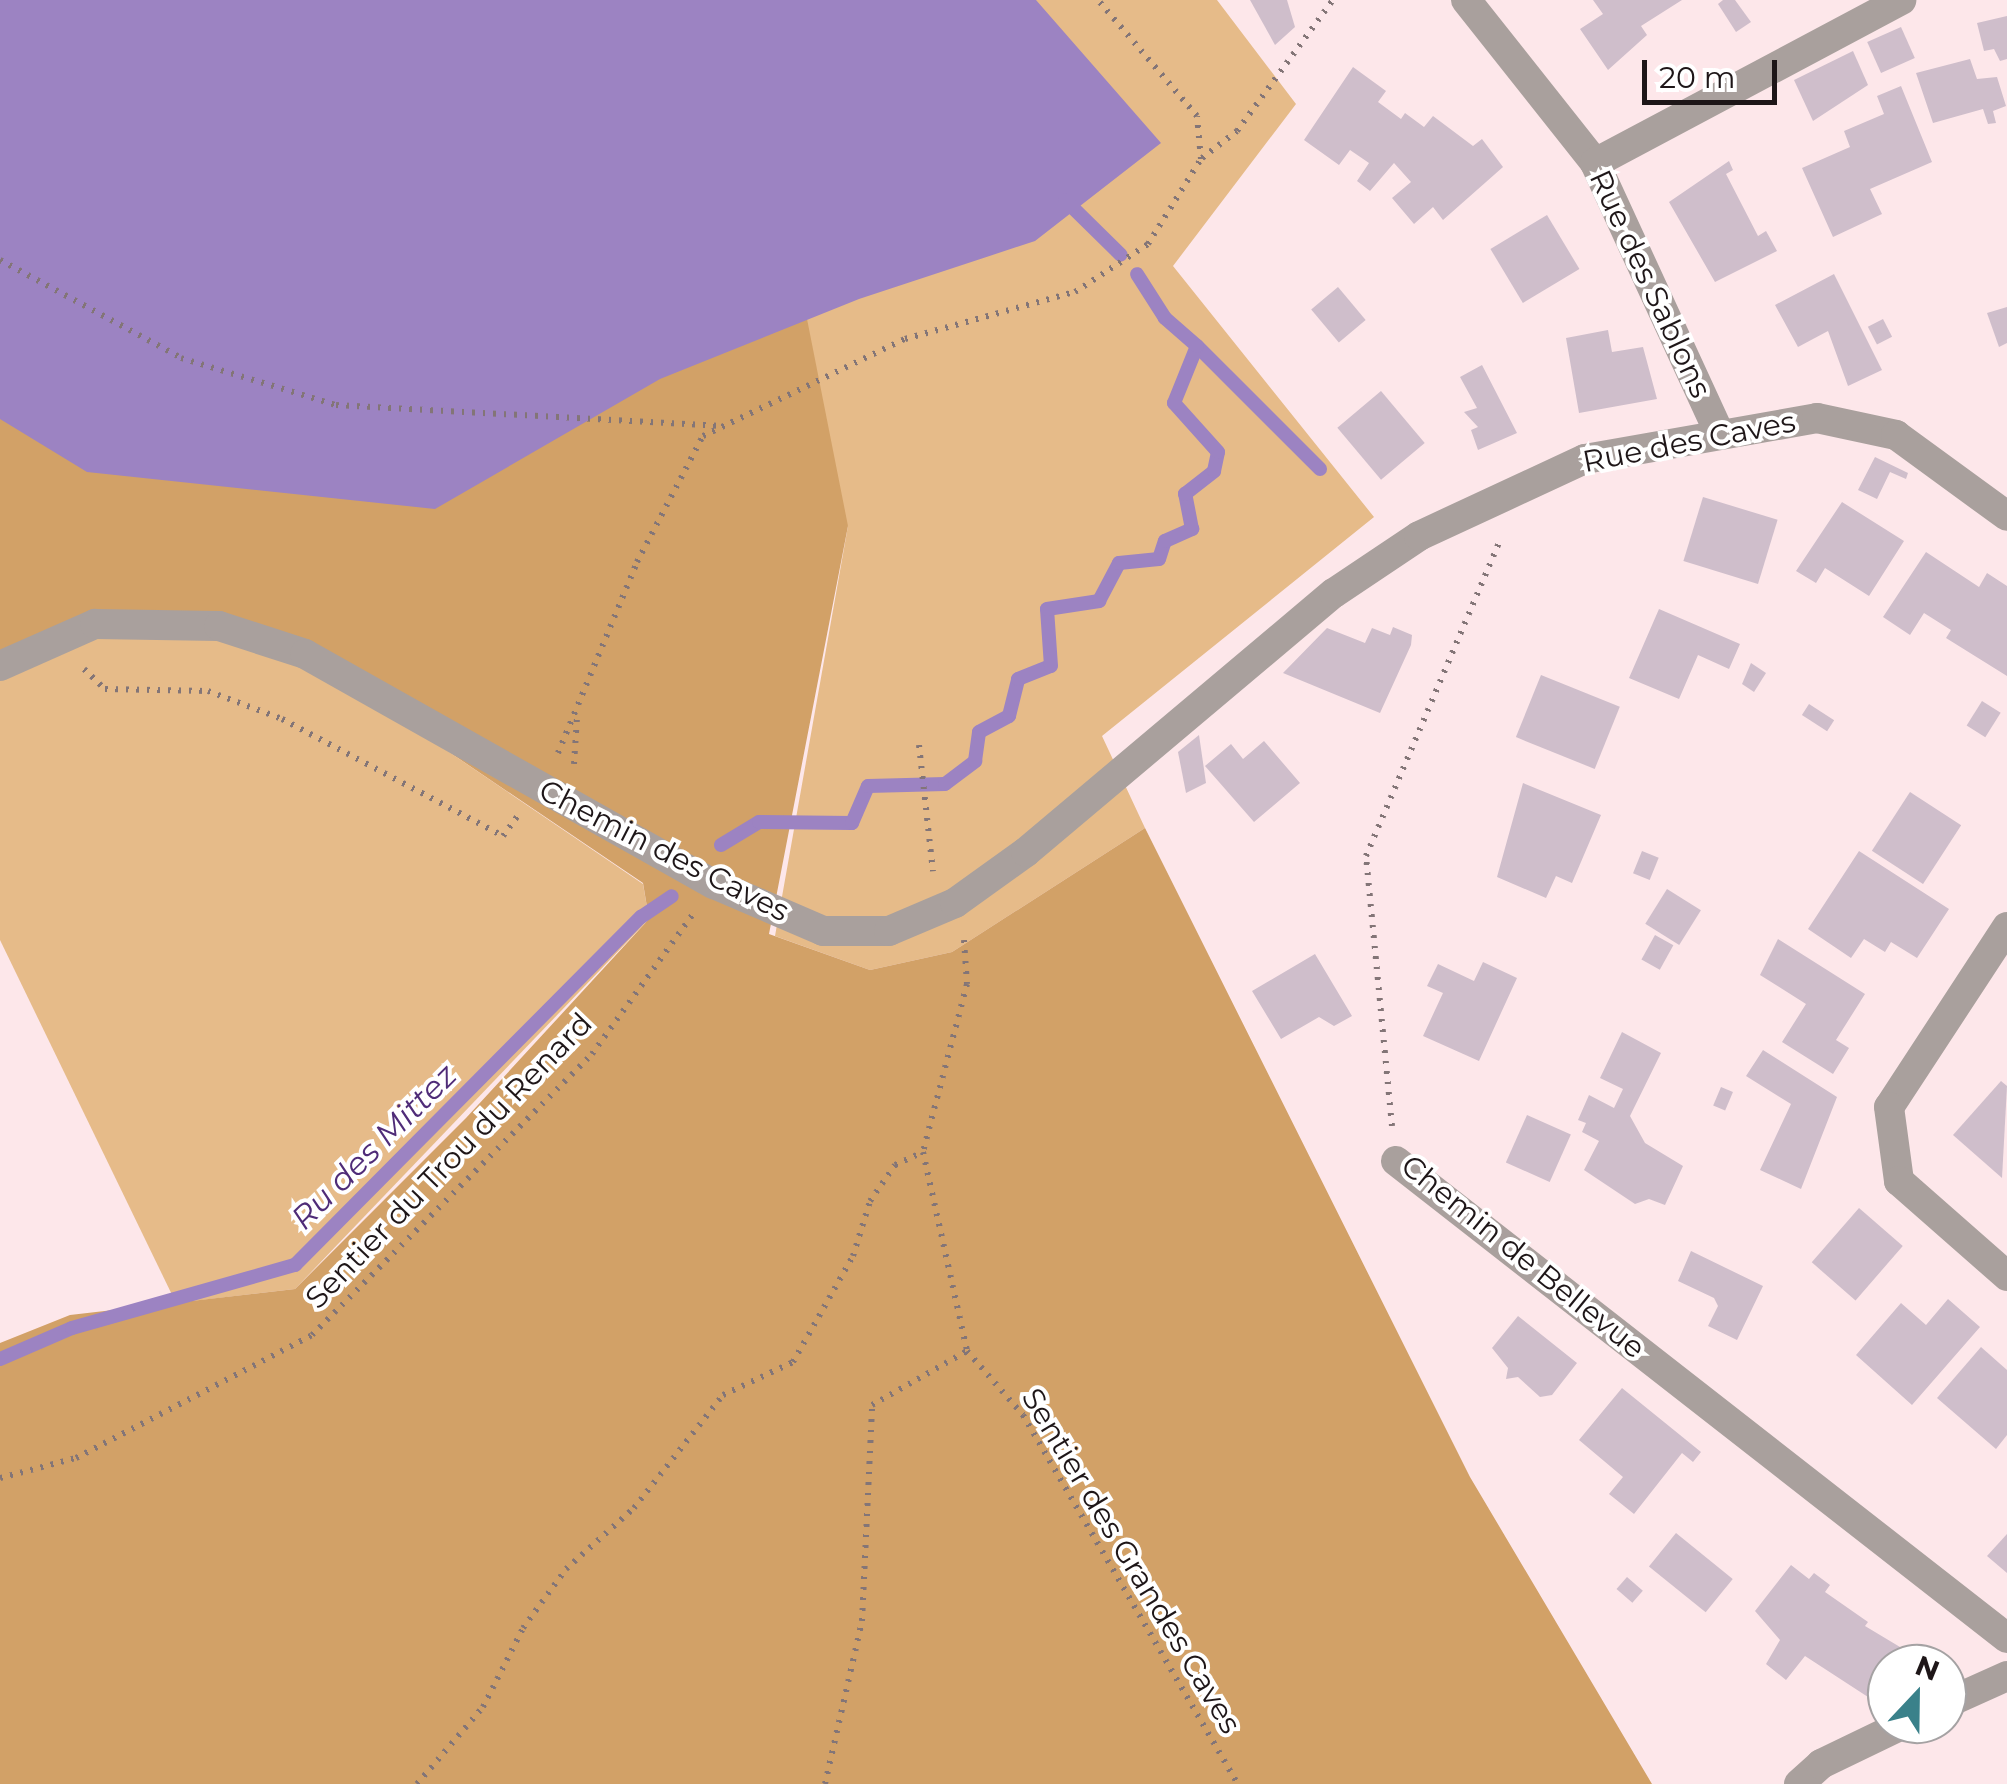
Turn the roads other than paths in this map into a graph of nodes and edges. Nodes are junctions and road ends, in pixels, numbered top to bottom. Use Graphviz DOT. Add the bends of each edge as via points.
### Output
graph roads {
  1 [pos="1466,0"];
  2 [pos="1901,0"];
  3 [pos="1595,164"];
  4 [pos="1718,430"];
  5 [pos="2007,516"];
  6 [pos="1418,536"];
  7 [pos="0,666"];
  8 [pos="2007,927"];
  9 [pos="1396,1161"];
  10 [pos="2007,1276"];
  11 [pos="2007,1638"];
  12 [pos="1998,1679"];
  13 [pos="1967,1694"];
  14 [pos="1867,1742"];
  15 [pos="1799,1784"];
  1 -- 3 [label="street, Rue des Sablons"];
  2 -- 3 [label="street"];
  3 -- 4 [label="street, Rue des Sablons"];
  4 -- 5 [label="street, Rue des Caves" via="1817,418 1857,423 1933,456"];
  4 -- 6 [label="street, Rue des Caves" via="1584,459"];
  6 -- 7 [label="street, Chemin des Caves" via="1334,593 1026,852 941,910 889,931 823,931 714,884 304,654 219,626 95,624"];
  8 -- 10 [label="street" via="1889,1107 1898,1182"];
  9 -- 11 [label="street, Chemin de Bellevue"];
  12 -- 13 [label="street"];
  14 -- 15 [label="street" via="1821,1764"];
}
